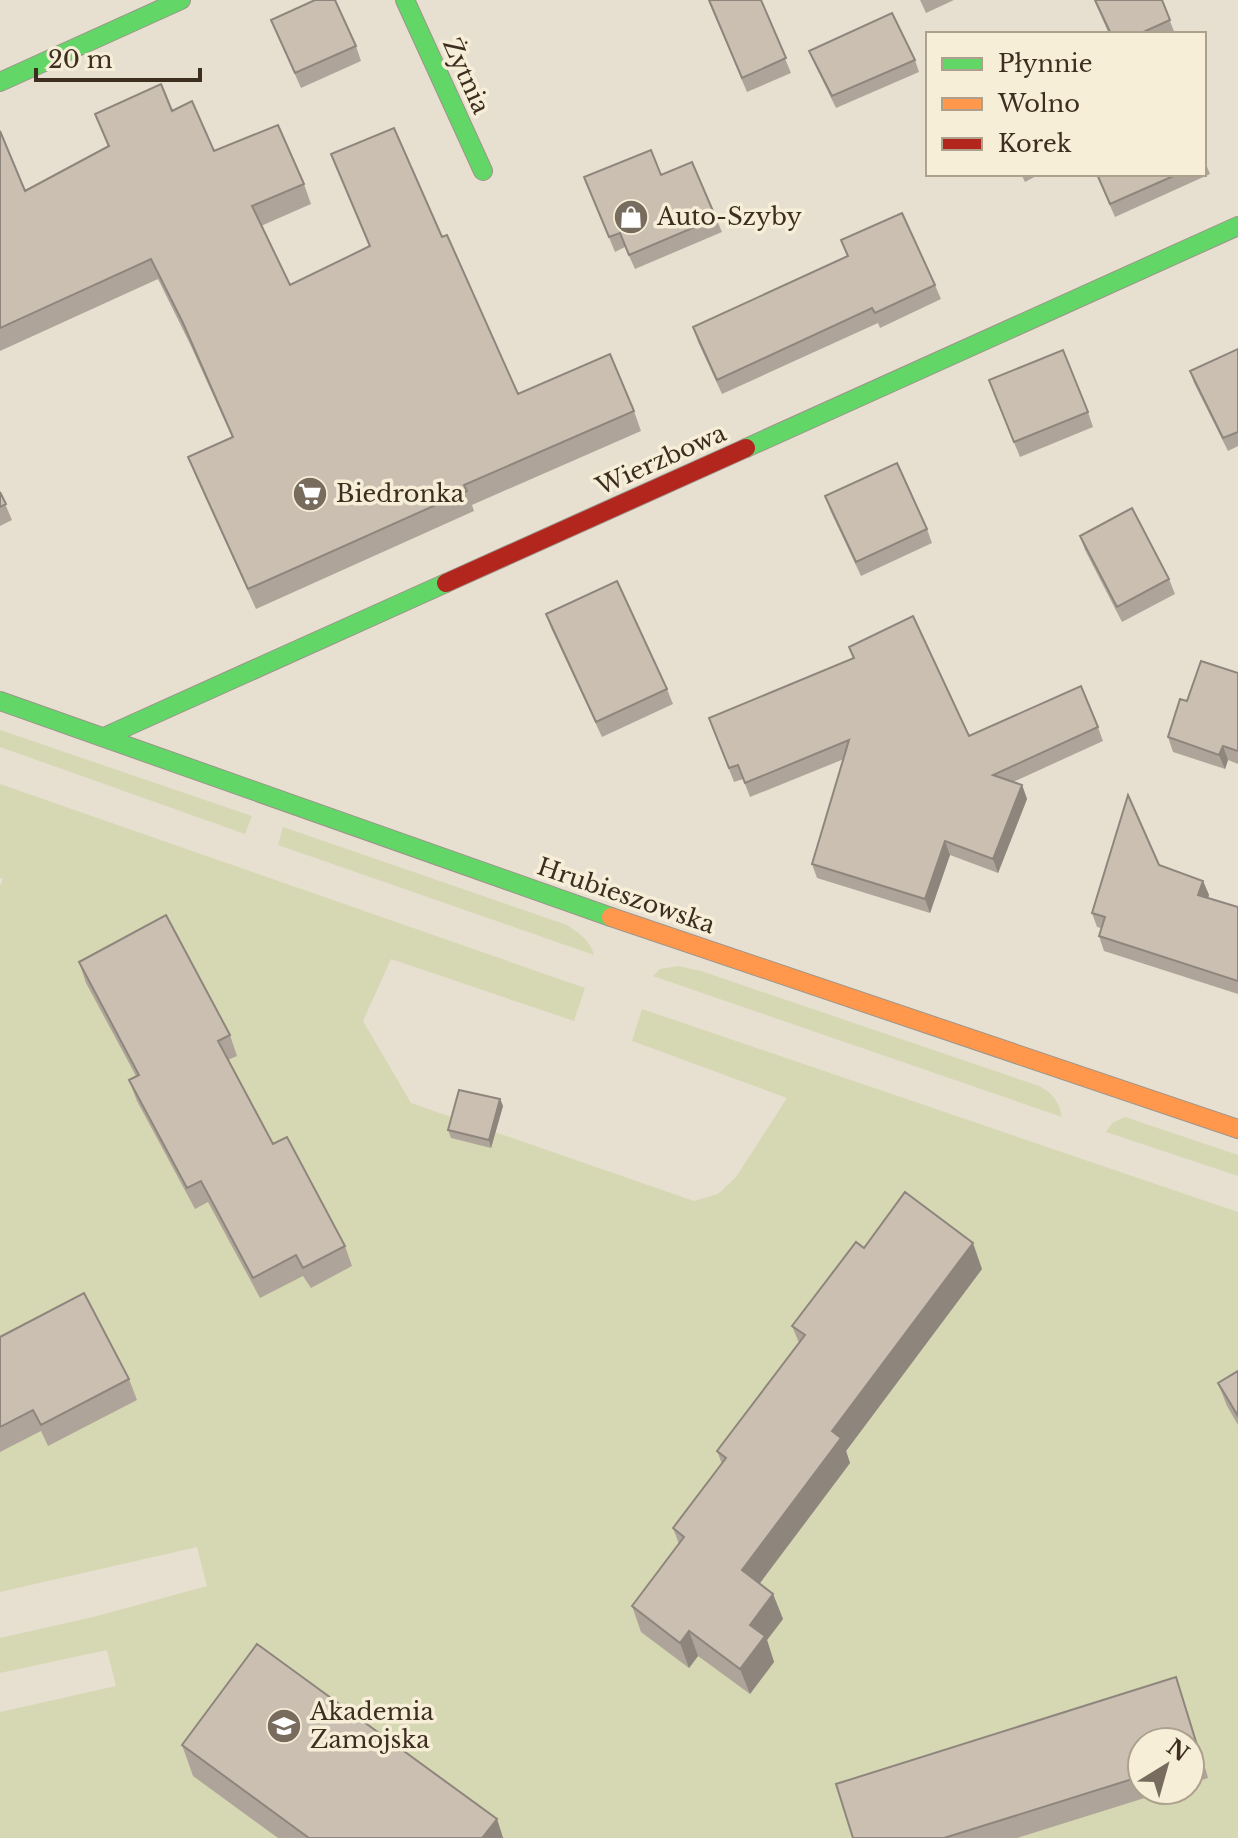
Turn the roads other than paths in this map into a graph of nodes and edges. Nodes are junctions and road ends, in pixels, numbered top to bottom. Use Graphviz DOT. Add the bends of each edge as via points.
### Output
graph roads {
  1 [pos="181,0"];
  2 [pos="405,0"];
  3 [pos="0,82"];
  4 [pos="483,171"];
  5 [pos="1238,226"];
  6 [pos="0,701"];
  7 [pos="104,737"];
  8 [pos="1238,1129"];
  1 -- 3 [label="street"];
  2 -- 4 [label="street, Żytnia"];
  5 -- 7 [label="street, Wierzbowa"];
  6 -- 7 [label="street, Hrubieszowska"];
  7 -- 8 [label="street, Hrubieszowska" via="643,928"];
}
